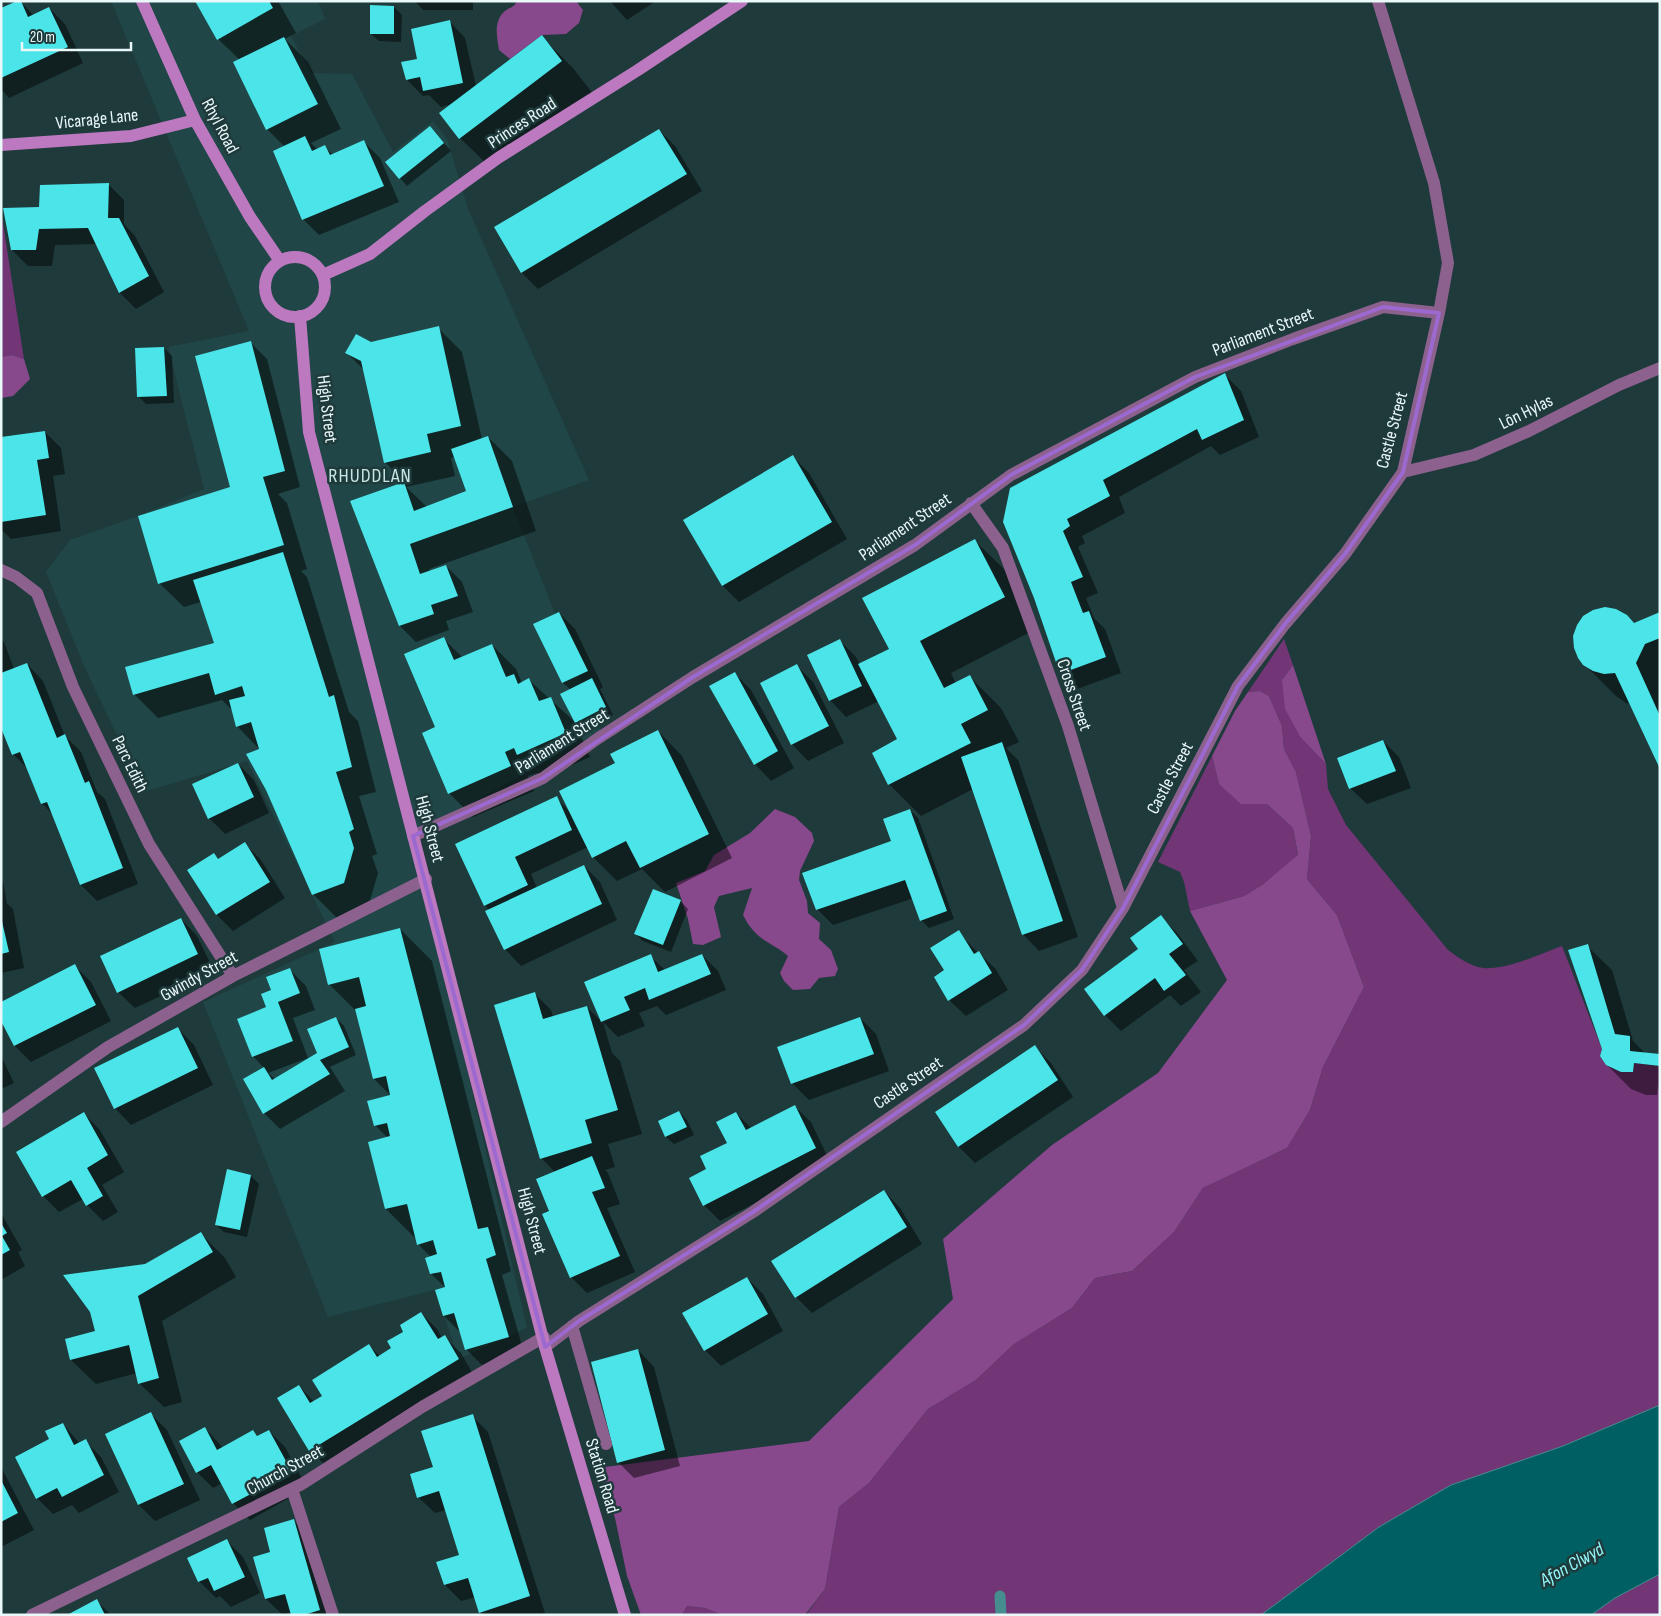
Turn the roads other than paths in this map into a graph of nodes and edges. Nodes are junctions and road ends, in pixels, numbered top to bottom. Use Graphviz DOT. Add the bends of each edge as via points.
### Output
graph roads {
  1 [pos="142,1"];
  2 [pos="742,1"];
  3 [pos="1378,1"];
  4 [pos="195,120"];
  5 [pos="1,145"];
  6 [pos="280,261"];
  7 [pos="322,275"];
  8 [pos="1439,313"];
  9 [pos="300,316"];
  10 [pos="1660,368"];
  11 [pos="1403,472"];
  12 [pos="971,503"];
  13 [pos="1,570"];
  14 [pos="413,836"];
  15 [pos="426,879"];
  16 [pos="1123,908"];
  17 [pos="233,976"];
  18 [pos="1,1122"];
  19 [pos="572,1326"];
  20 [pos="545,1342"];
  21 [pos="606,1444"];
  22 [pos="292,1489"];
  23 [pos="32,1615"];
  24 [pos="333,1615"];
  25 [pos="625,1615"];
  1 -- 4 [label="street, Rhyl Road"];
  2 -- 7 [label="street, Princes Road" via="498,158 370,254"];
  3 -- 8 [label="street, Castle Street" via="1434,183 1448,263"];
  4 -- 5 [label="street, Vicarage Lane" via="131,136"];
  4 -- 6 [label="street, Rhyl Road" via="250,217"];
  6 -- 7 [label="street" via="298,257 308,260"];
  6 -- 9 [label="street" via="267,277 267,298 280,313"];
  7 -- 9 [label="street" via="326,285 324,297 310,313"];
  8 -- 11 [label="street, Castle Street"];
  8 -- 12 [label="street, Parliament Street" via="1383,307 1195,377 1011,475"];
  9 -- 14 [label="street, High Street" via="309,432"];
  10 -- 11 [label="street, Lôn Hylas" via="1474,455"];
  11 -- 16 [label="street, Castle Street" via="1345,554 1285,624 1238,686"];
  12 -- 14 [label="street, Parliament Street" via="915,545 693,678 543,778"];
  12 -- 16 [label="street, Cross Street" via="1003,548 1068,726"];
  13 -- 17 [label="street, Parc Edith" via="37,593 73,686 149,844"];
  14 -- 15 [label="street, High Street"];
  15 -- 17 [label="street, Gwindy Street"];
  15 -- 20 [label="street, High Street"];
  16 -- 19 [label="street, Castle Street" via="1082,970 1024,1025 753,1212"];
  17 -- 18 [label="street, Gwindy Street" via="108,1047"];
  19 -- 20 [label="street, Castle Street"];
  19 -- 21 [label="street"];
  20 -- 22 [label="street, Church Street" via="422,1406"];
  20 -- 25 [label="street, Station Road"];
  22 -- 23 [label="street, Church Street"];
  22 -- 24 [label="street"];
}
